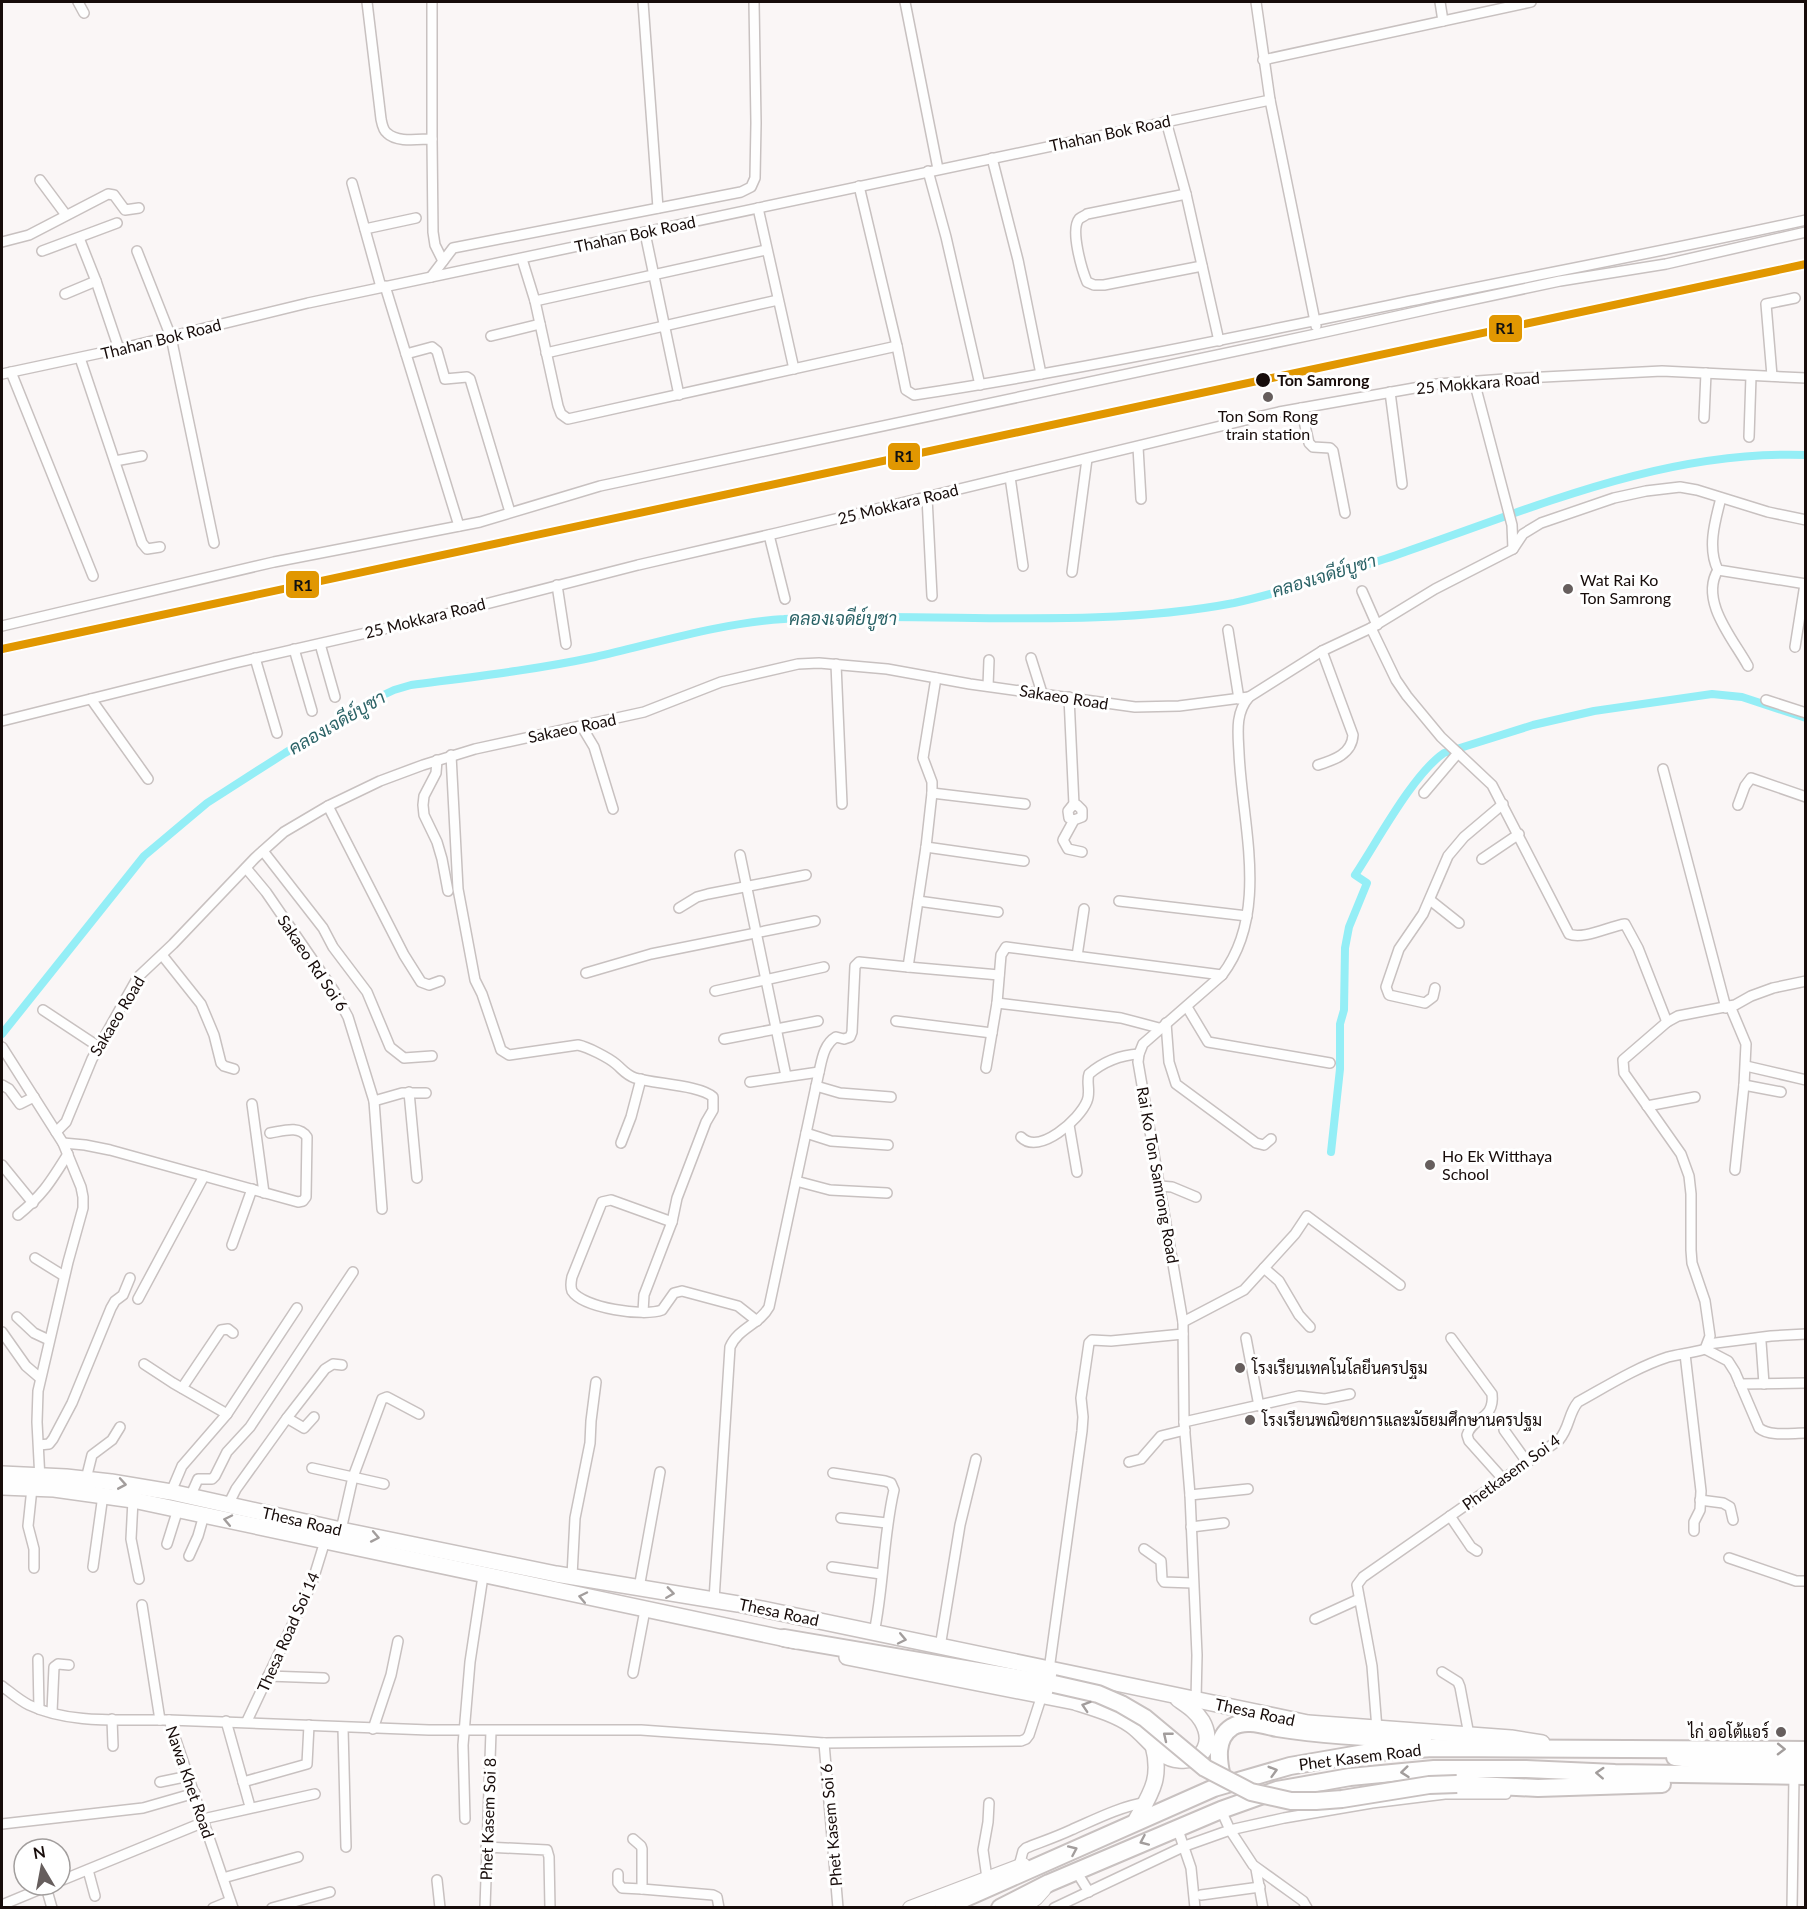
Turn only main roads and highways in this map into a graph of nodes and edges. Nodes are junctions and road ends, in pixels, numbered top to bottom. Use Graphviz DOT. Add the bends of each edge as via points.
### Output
graph roads {
  1 [pos="2,1474"];
  2 [pos="37,1484"];
  3 [pos="2,1487"];
  4 [pos="564,1575"];
  5 [pos="619,1586"];
  6 [pos="554,1591"];
  7 [pos="615,1604"];
  8 [pos="784,1638"];
  9 [pos="1049,1683"];
  10 [pos="1175,1697"];
  11 [pos="1153,1745"];
  12 [pos="1500,1748"];
  13 [pos="1593,1748"];
  14 [pos="1556,1749"];
  15 [pos="1806,1750"];
  16 [pos="1806,1763"];
  17 [pos="1792,1776"];
  18 [pos="1222,1777"];
  19 [pos="1136,1822"];
  20 [pos="1047,1861"];
  21 [pos="1049,1882"];
  22 [pos="1022,1907"];
  23 [pos="910,1908"];
  24 [pos="942,1908"];
  25 [pos="1000,1908"];
  1 -- 2 [label="main road, Thesa Road"];
  2 -- 3 [label="main road, Thesa Road"];
  2 -- 4 [label="main road, Thesa Road, one-way" via="86,1479 171,1492"];
  6 -- 2 [label="main road, Thesa Road, one-way" via="178,1509"];
  4 -- 5 [label="main road, Thesa Road"];
  4 -- 6 [label="main road"];
  5 -- 7 [label="main road"];
  5 -- 9 [label="main road, Thesa Road, one-way" via="714,1600 940,1647"];
  7 -- 6 [label="main road, Thesa Road, one-way"];
  7 -- 8 [label="main road, Thesa Road"];
  8 -- 9 [label="highway"];
  9 -- 10 [label="main road, Thesa Road"];
  11 -- 9 [label="main road, Thesa Road, one-way" via="1130,1724"];
  18 -- 9 [label="highway, one-way, bridge" via="1121,1704"];
  10 -- 11 [label="main road, Thesa Road" via="1202,1721 1208,1733 1204,1753 1189,1760 1177,1760"];
  10 -- 14 [label="main road, Thesa Road" via="1308,1723 1469,1735 1540,1743"];
  11 -- 19 [label="main road" via="1157,1777"];
  12 -- 14 [label="highway, Phet Kasem Road"];
  12 -- 18 [label="highway" via="1474,1742 1324,1735 1243,1723 1233,1726 1220,1745"];
  19 -- 12 [label="highway, Phet Kasem Road, one-way" via="1214,1788 1290,1766 1365,1753"];
  13 -- 14 [label="highway, Phet Kasem Road"];
  13 -- 15 [label="highway, Phet Kasem Road, one-way"];
  13 -- 16 [label="highway" via="1699,1760"];
  17 -- 18 [label="highway, bridge" via="1538,1788 1457,1784 1409,1787 1342,1799 1291,1801 1251,1792"];
  17 -- 21 [label="highway, Phet Kasem Road, one-way" via="1434,1769 1350,1777 1277,1790 1177,1827"];
  20 -- 19 [label="highway, Phet Kasem Road, one-way"];
  20 -- 23 [label="main road" via="1019,1866"];
  20 -- 24 [label="highway, Phet Kasem Road"];
  21 -- 22 [label="main road"];
  21 -- 25 [label="highway, Phet Kasem Road"];
}
